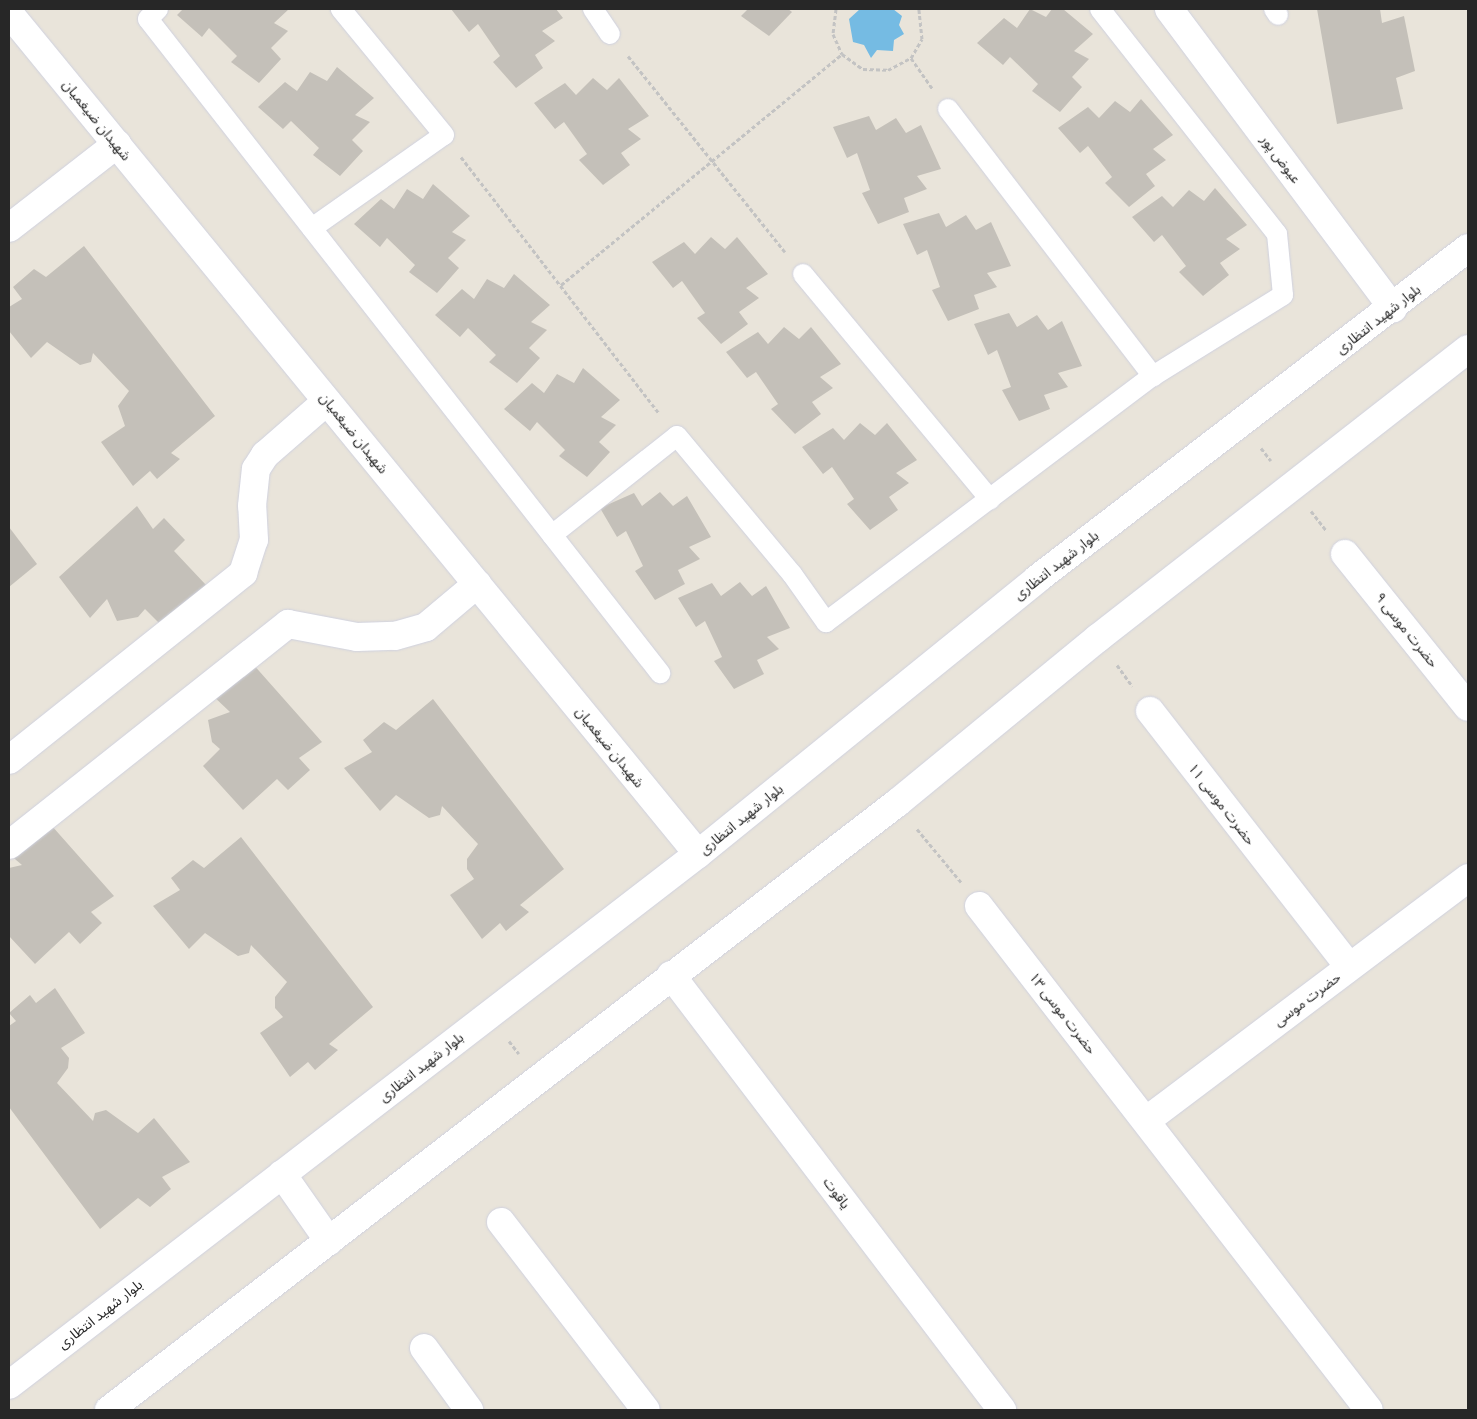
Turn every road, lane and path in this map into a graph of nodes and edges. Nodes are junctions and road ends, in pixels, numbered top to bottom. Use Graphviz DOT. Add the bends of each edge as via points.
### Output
graph roads {
  1 [pos="158,9"];
  2 [pos="342,9"];
  3 [pos="593,9"];
  4 [pos="836,9"];
  5 [pos="919,9"];
  6 [pos="1100,9"];
  7 [pos="1169,9"];
  8 [pos="9,13"];
  9 [pos="610,34"];
  10 [pos="842,54"];
  11 [pos="911,58"];
  12 [pos="948,109"];
  13 [pos="444,135"];
  14 [pos="117,144"];
  15 [pos="712,162"];
  16 [pos="9,228"];
  17 [pos="312,228"];
  18 [pos="1468,248"];
  19 [pos="803,274"];
  20 [pos="561,285"];
  21 [pos="1393,308"];
  22 [pos="1468,349"];
  23 [pos="1153,376"];
  24 [pos="328,401"];
  25 [pos="1242,424"];
  26 [pos="677,436"];
  27 [pos="1292,488"];
  28 [pos="990,499"];
  29 [pos="552,535"];
  30 [pos="1345,554"];
  31 [pos="478,584"];
  32 [pos="1098,638"];
  33 [pos="660,673"];
  34 [pos="1468,707"];
  35 [pos="1150,711"];
  36 [pos="9,760"];
  37 [pos="897,803"];
  38 [pos="9,845"];
  39 [pos="698,854"];
  40 [pos="1463,891"];
  41 [pos="979,906"];
  42 [pos="1349,967"];
  43 [pos="671,975"];
  44 [pos="490,1014"];
  45 [pos="537,1080"];
  46 [pos="1147,1120"];
  47 [pos="282,1174"];
  48 [pos="501,1222"];
  49 [pos="328,1241"];
  50 [pos="424,1348"];
  51 [pos="9,1385"];
  52 [pos="110,1410"];
  53 [pos="469,1410"];
  54 [pos="646,1410"];
  55 [pos="1002,1410"];
  56 [pos="1369,1410"];
  1 -- 17 [label="lane" via="148,19"];
  2 -- 13 [label="lane"];
  3 -- 9 [label="lane"];
  4 -- 10 [label="path" via="834,34"];
  5 -- 11 [label="path" via="922,39"];
  6 -- 23 [label="lane" via="1276,234 1284,295"];
  7 -- 21 [label="street, عیوض پور"];
  8 -- 14 [label="street, شهیدان ضیغمیان"];
  9 -- 15 [label="path"];
  10 -- 11 [label="path" via="863,69 888,70"];
  10 -- 15 [label="path"];
  11 -- 12 [label="path"];
  12 -- 23 [label="lane"];
  13 -- 17 [label="lane"];
  13 -- 20 [label="path"];
  14 -- 16 [label="street"];
  14 -- 24 [label="street, شهیدان ضیغمیان"];
  15 -- 19 [label="path"];
  15 -- 20 [label="path"];
  17 -- 29 [label="lane"];
  18 -- 21 [label="street, بلوار شهید انتظاری"];
  19 -- 28 [label="lane"];
  20 -- 26 [label="path"];
  21 -- 25 [label="street, بلوار شهید انتظاری"];
  22 -- 27 [label="street"];
  23 -- 28 [label="lane"];
  24 -- 31 [label="street, شهیدان ضیغمیان"];
  24 -- 36 [label="street" via="265,455 256,468 252,506 254,540 243,573"];
  25 -- 27 [label="path"];
  25 -- 39 [label="street, بلوار شهید انتظاری" via="1036,580"];
  26 -- 28 [label="lane" via="792,574 826,622"];
  26 -- 29 [label="lane"];
  27 -- 30 [label="path"];
  27 -- 32 [label="street"];
  29 -- 33 [label="lane"];
  30 -- 34 [label="street, حضرت موسی ۹"];
  31 -- 38 [label="street" via="426,627 395,636 357,637 288,624"];
  31 -- 39 [label="street, شهیدان ضیغمیان"];
  32 -- 35 [label="path"];
  32 -- 37 [label="street"];
  35 -- 42 [label="street, حضرت موسی ۱۱"];
  37 -- 41 [label="path"];
  37 -- 43 [label="street"];
  39 -- 44 [label="street, بلوار شهید انتظاری"];
  40 -- 42 [label="street, حضرت موسی"];
  41 -- 46 [label="street, حضرت موسی ۱۳"];
  42 -- 46 [label="street, حضرت موسی"];
  43 -- 45 [label="street"];
  43 -- 55 [label="street, یاقوت"];
  44 -- 45 [label="path"];
  44 -- 47 [label="street, بلوار شهید انتظاری"];
  45 -- 49 [label="street"];
  46 -- 56 [label="street, حضرت موسی ۱۳"];
  47 -- 49 [label="street"];
  47 -- 51 [label="street, بلوار شهید انتظاری"];
  48 -- 54 [label="street"];
  49 -- 52 [label="street"];
  50 -- 53 [label="street"];
}
